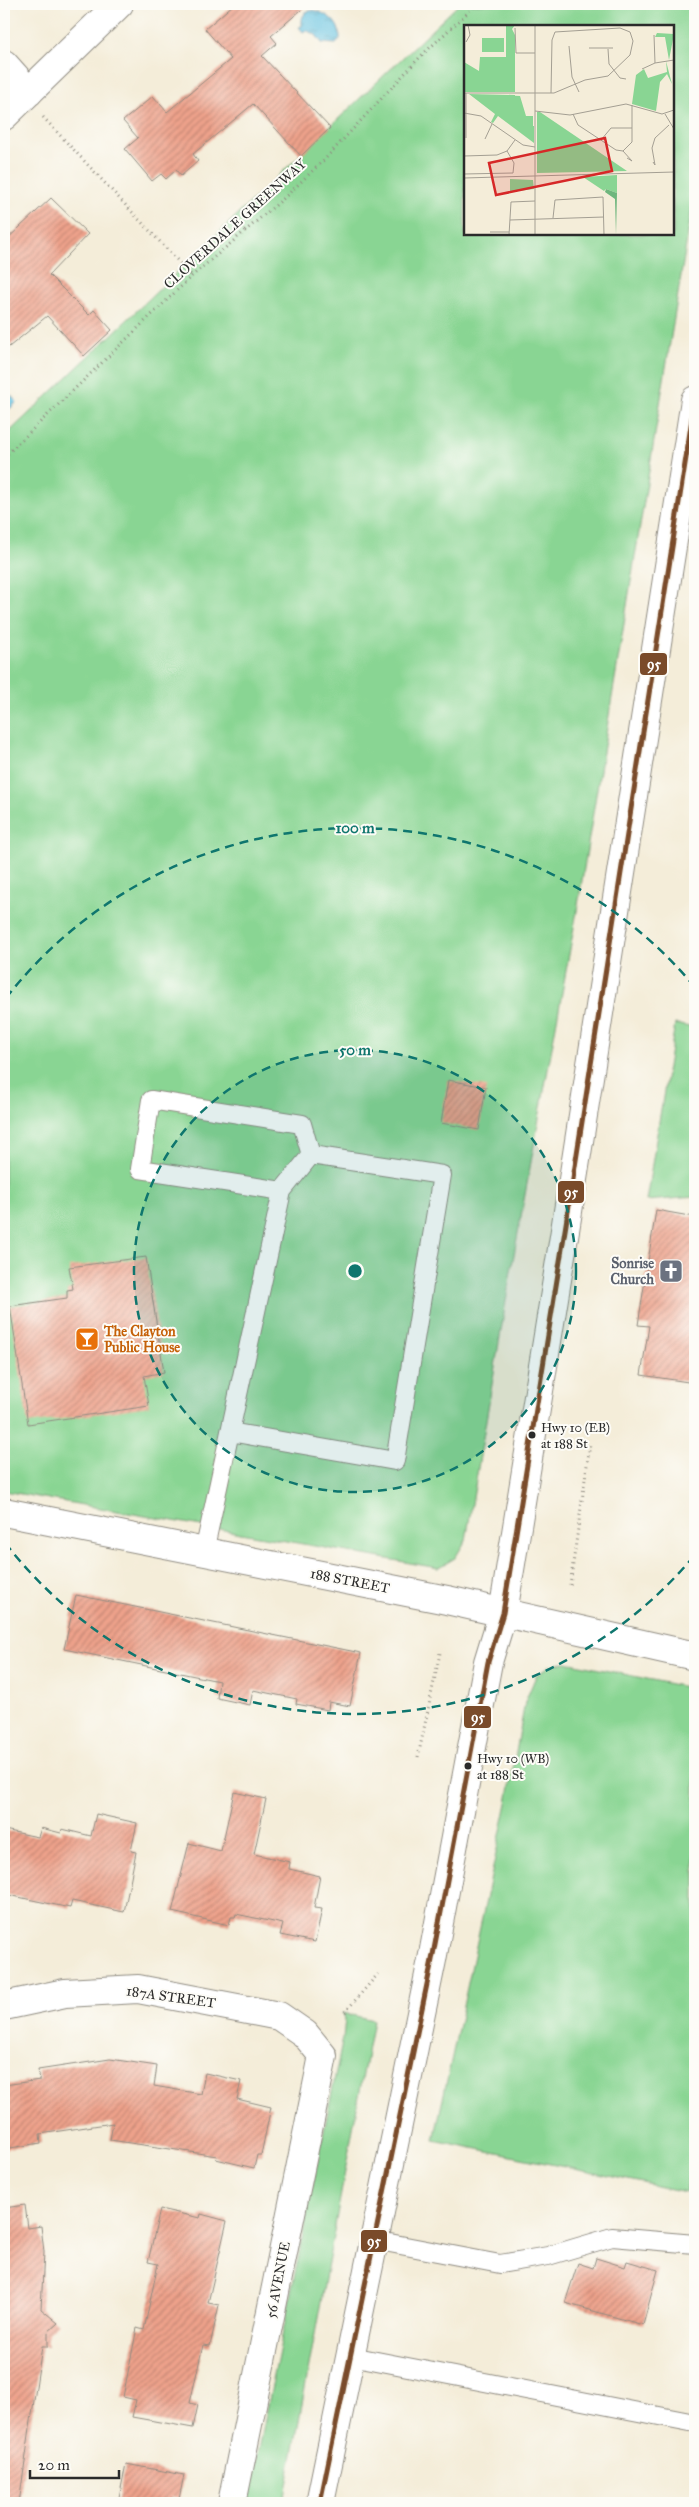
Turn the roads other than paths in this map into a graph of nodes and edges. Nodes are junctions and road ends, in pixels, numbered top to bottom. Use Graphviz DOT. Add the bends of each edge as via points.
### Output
graph roads {
  1 [pos="119,4"];
  2 [pos="4,64"];
  3 [pos="35,103"];
  4 [pos="4,116"];
  5 [pos="695,400"];
  6 [pos="311,1155"];
  7 [pos="282,1191"];
  8 [pos="230,1432"];
  9 [pos="4,1512"];
  10 [pos="204,1552"];
  11 [pos="503,1613"];
  12 [pos="695,1656"];
  13 [pos="4,2006"];
  14 [pos="323,2056"];
  15 [pos="374,2240"];
  16 [pos="695,2244"];
  17 [pos="351,2356"];
  18 [pos="695,2423"];
  19 [pos="232,2503"];
  20 [pos="320,2503"];
  1 -- 3 [label="main road"];
  2 -- 3 [label="main road"];
  3 -- 4 [label="main road"];
  5 -- 11 [label="main road"];
  6 -- 7 [label="lane"];
  6 -- 7 [label="lane" via="302,1124 151,1100 140,1169"];
  6 -- 8 [label="lane" via="442,1175 395,1461"];
  7 -- 8 [label="lane"];
  8 -- 10 [label="lane"];
  9 -- 10 [label="main road, 188 STREET"];
  10 -- 11 [label="main road, 188 STREET"];
  11 -- 12 [label="main road, 188 STREET"];
  11 -- 15 [label="main road" via="488,1662 432,1960"];
  13 -- 14 [label="main road, 187A STREET" via="65,1993 138,1989 279,2016 305,2034"];
  14 -- 19 [label="main road, 56 AVENUE"];
  15 -- 16 [label="lane" via="500,2264 548,2256 612,2238"];
  15 -- 17 [label="main road"];
  17 -- 18 [label="lane"];
  17 -- 20 [label="main road"];
}
